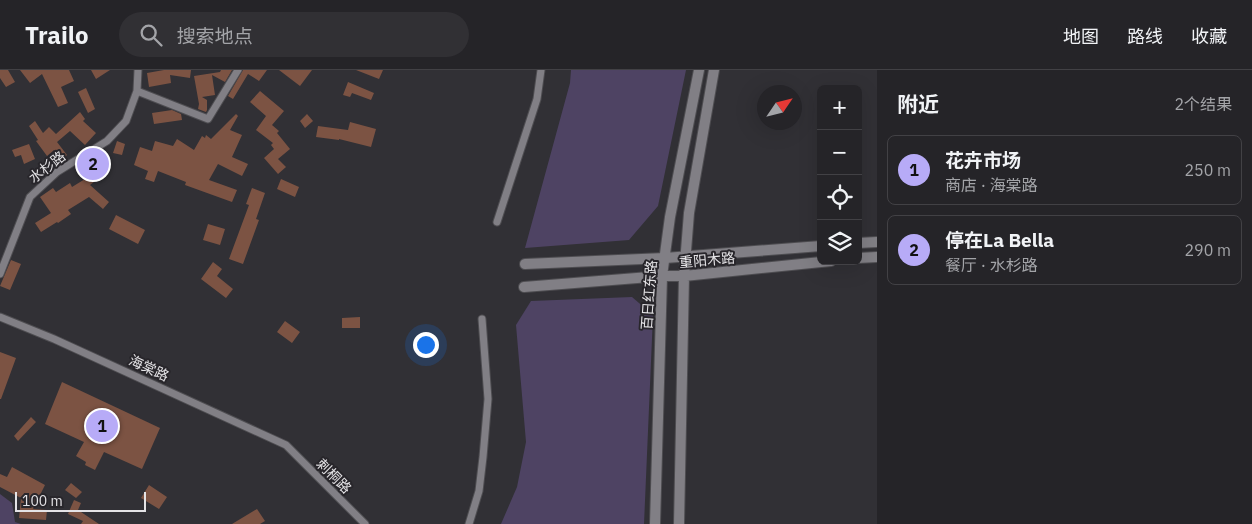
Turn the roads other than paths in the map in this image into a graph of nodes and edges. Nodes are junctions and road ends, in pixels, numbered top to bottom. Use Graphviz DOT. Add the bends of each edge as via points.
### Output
graph roads {
  1 [pos="138,70"];
  2 [pos="238,70"];
  3 [pos="541,70"];
  4 [pos="699,70"];
  5 [pos="714,70"];
  6 [pos="137,90"];
  7 [pos="497,222"];
  8 [pos="877,242"];
  9 [pos="862,243"];
  10 [pos="817,246"];
  11 [pos="686,257"];
  12 [pos="877,257"];
  13 [pos="665,258"];
  14 [pos="862,258"];
  15 [pos="817,262"];
  16 [pos="524,264"];
  17 [pos="0,274"];
  18 [pos="662,276"];
  19 [pos="684,276"];
  20 [pos="524,287"];
  21 [pos="0,317"];
  22 [pos="482,319"];
  23 [pos="286,445"];
  24 [pos="365,524"];
  25 [pos="469,524"];
  26 [pos="655,524"];
  27 [pos="679,524"];
  1 -- 6 [label="street, 水杉路"];
  2 -- 6 [label="street" via="208,120"];
  3 -- 7 [label="street" via="537,99"];
  4 -- 13 [label="street, 百日红东路"];
  5 -- 11 [label="street" via="689,213"];
  6 -- 17 [label="street, 水杉路" via="126,121 107,141 57,172 30,197"];
  8 -- 9 [label="street"];
  10 -- 11 [label="street, 重阳木路"];
  11 -- 13 [label="street, 重阳木路"];
  11 -- 19 [label="street"];
  12 -- 14 [label="street"];
  13 -- 16 [label="street, 重阳木路"];
  13 -- 18 [label="street, 百日红东路"];
  15 -- 19 [label="street, 重阳木路"];
  18 -- 19 [label="street, 重阳木路"];
  18 -- 20 [label="street, 重阳木路"];
  18 -- 26 [label="street, 百日红东路"];
  19 -- 27 [label="street"];
  21 -- 23 [label="street, 海棠路"];
  22 -- 25 [label="street" via="488,399 479,491"];
  23 -- 24 [label="street, 刺桐路"];
}
